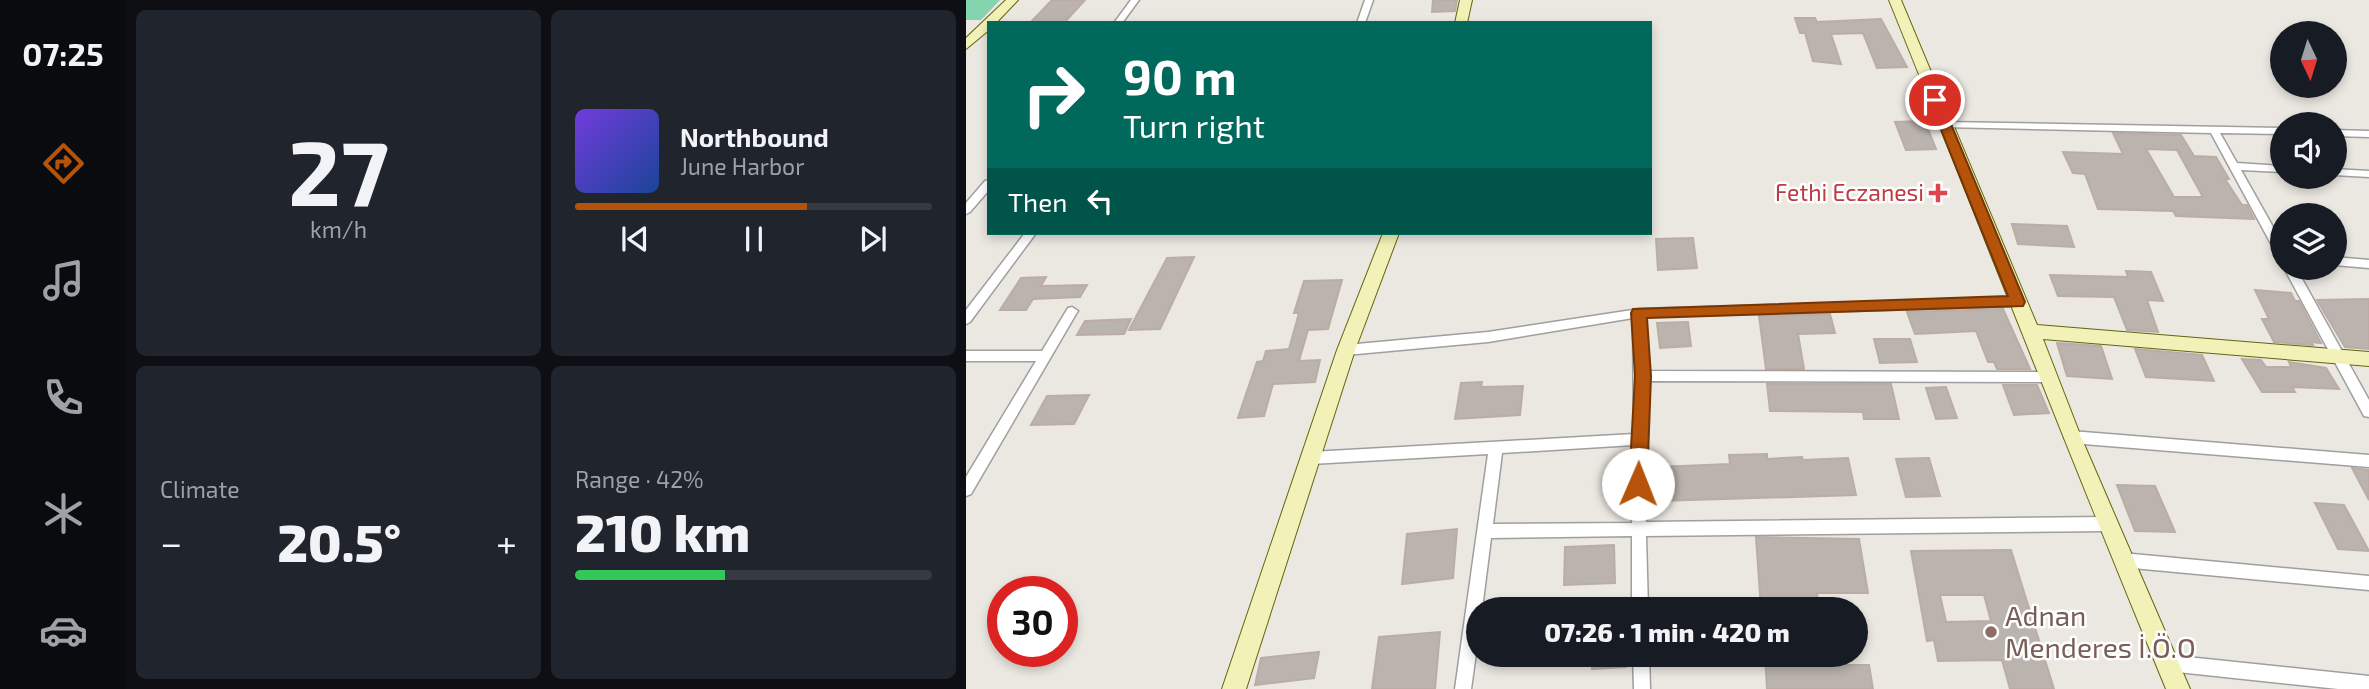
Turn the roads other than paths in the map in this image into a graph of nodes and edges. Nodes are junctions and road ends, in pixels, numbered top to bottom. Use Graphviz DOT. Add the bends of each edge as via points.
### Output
graph roads {
  1 [pos="1012,0"];
  2 [pos="1135,0"];
  3 [pos="1369,0"];
  4 [pos="1466,0"];
  5 [pos="1895,0"];
  6 [pos="991,21"];
  7 [pos="1119,21"];
  8 [pos="1362,21"];
  9 [pos="1461,21"];
  10 [pos="987,25"];
  11 [pos="966,45"];
  12 [pos="1945,125"];
  13 [pos="2214,130"];
  14 [pos="2270,131"];
  15 [pos="2347,133"];
  16 [pos="2369,134"];
  17 [pos="2233,166"];
  18 [pos="2270,168"];
  19 [pos="2347,173"];
  20 [pos="2369,174"];
  21 [pos="987,185"];
  22 [pos="966,210"];
  23 [pos="2270,232"];
  24 [pos="1029,235"];
  25 [pos="1390,235"];
  26 [pos="2347,262"];
  27 [pos="2369,264"];
  28 [pos="2298,280"];
  29 [pos="2018,302"];
  30 [pos="1072,311"];
  31 [pos="1639,313"];
  32 [pos="966,319"];
  33 [pos="2031,331"];
  34 [pos="1346,350"];
  35 [pos="966,356"];
  36 [pos="1045,356"];
  37 [pos="2340,357"];
  38 [pos="2369,359"];
  39 [pos="1643,376"];
  40 [pos="2047,377"];
  41 [pos="2369,412"];
  42 [pos="2071,437"];
  43 [pos="1639,439"];
  44 [pos="1496,447"];
  45 [pos="1311,458"];
  46 [pos="2369,461"];
  47 [pos="966,490"];
  48 [pos="2108,524"];
  49 [pos="1637,530"];
  50 [pos="1485,531"];
  51 [pos="2122,560"];
  52 [pos="2369,583"];
  53 [pos="1640,597"];
  54 [pos="2168,663"];
  55 [pos="1642,667"];
  56 [pos="2369,684"];
  57 [pos="1234,689"];
  58 [pos="1464,689"];
  59 [pos="1643,689"];
  60 [pos="2178,689"];
  1 -- 6 [label="street"];
  2 -- 7 [label="street"];
  3 -- 8 [label="street"];
  4 -- 9 [label="street"];
  5 -- 12 [label="street"];
  10 -- 11 [label="street"];
  12 -- 13 [label="street"];
  12 -- 29 [label="street"];
  13 -- 14 [label="street"];
  13 -- 17 [label="street"];
  15 -- 16 [label="street"];
  17 -- 18 [label="street"];
  17 -- 23 [label="street"];
  19 -- 20 [label="street"];
  21 -- 22 [label="street"];
  24 -- 32 [label="street"];
  25 -- 34 [label="street"];
  26 -- 27 [label="street"];
  28 -- 37 [label="street"];
  29 -- 31 [label="street"];
  29 -- 33 [label="street"];
  30 -- 36 [label="street"];
  31 -- 34 [label="street" via="1488,337"];
  31 -- 39 [label="street"];
  33 -- 37 [label="street"];
  33 -- 40 [label="street"];
  34 -- 45 [label="street"];
  35 -- 36 [label="street"];
  36 -- 47 [label="street"];
  37 -- 38 [label="street"];
  37 -- 41 [label="street"];
  39 -- 40 [label="street"];
  39 -- 43 [label="street"];
  40 -- 42 [label="street"];
  42 -- 46 [label="street"];
  42 -- 48 [label="street"];
  43 -- 44 [label="street"];
  43 -- 49 [label="street"];
  44 -- 45 [label="street"];
  44 -- 50 [label="street"];
  45 -- 57 [label="street"];
  48 -- 49 [label="street"];
  48 -- 51 [label="street"];
  49 -- 50 [label="street"];
  49 -- 53 [label="street"];
  50 -- 58 [label="street"];
  51 -- 52 [label="street"];
  51 -- 54 [label="street"];
  54 -- 56 [label="street"];
  54 -- 60 [label="street"];
  55 -- 59 [label="street"];
}
